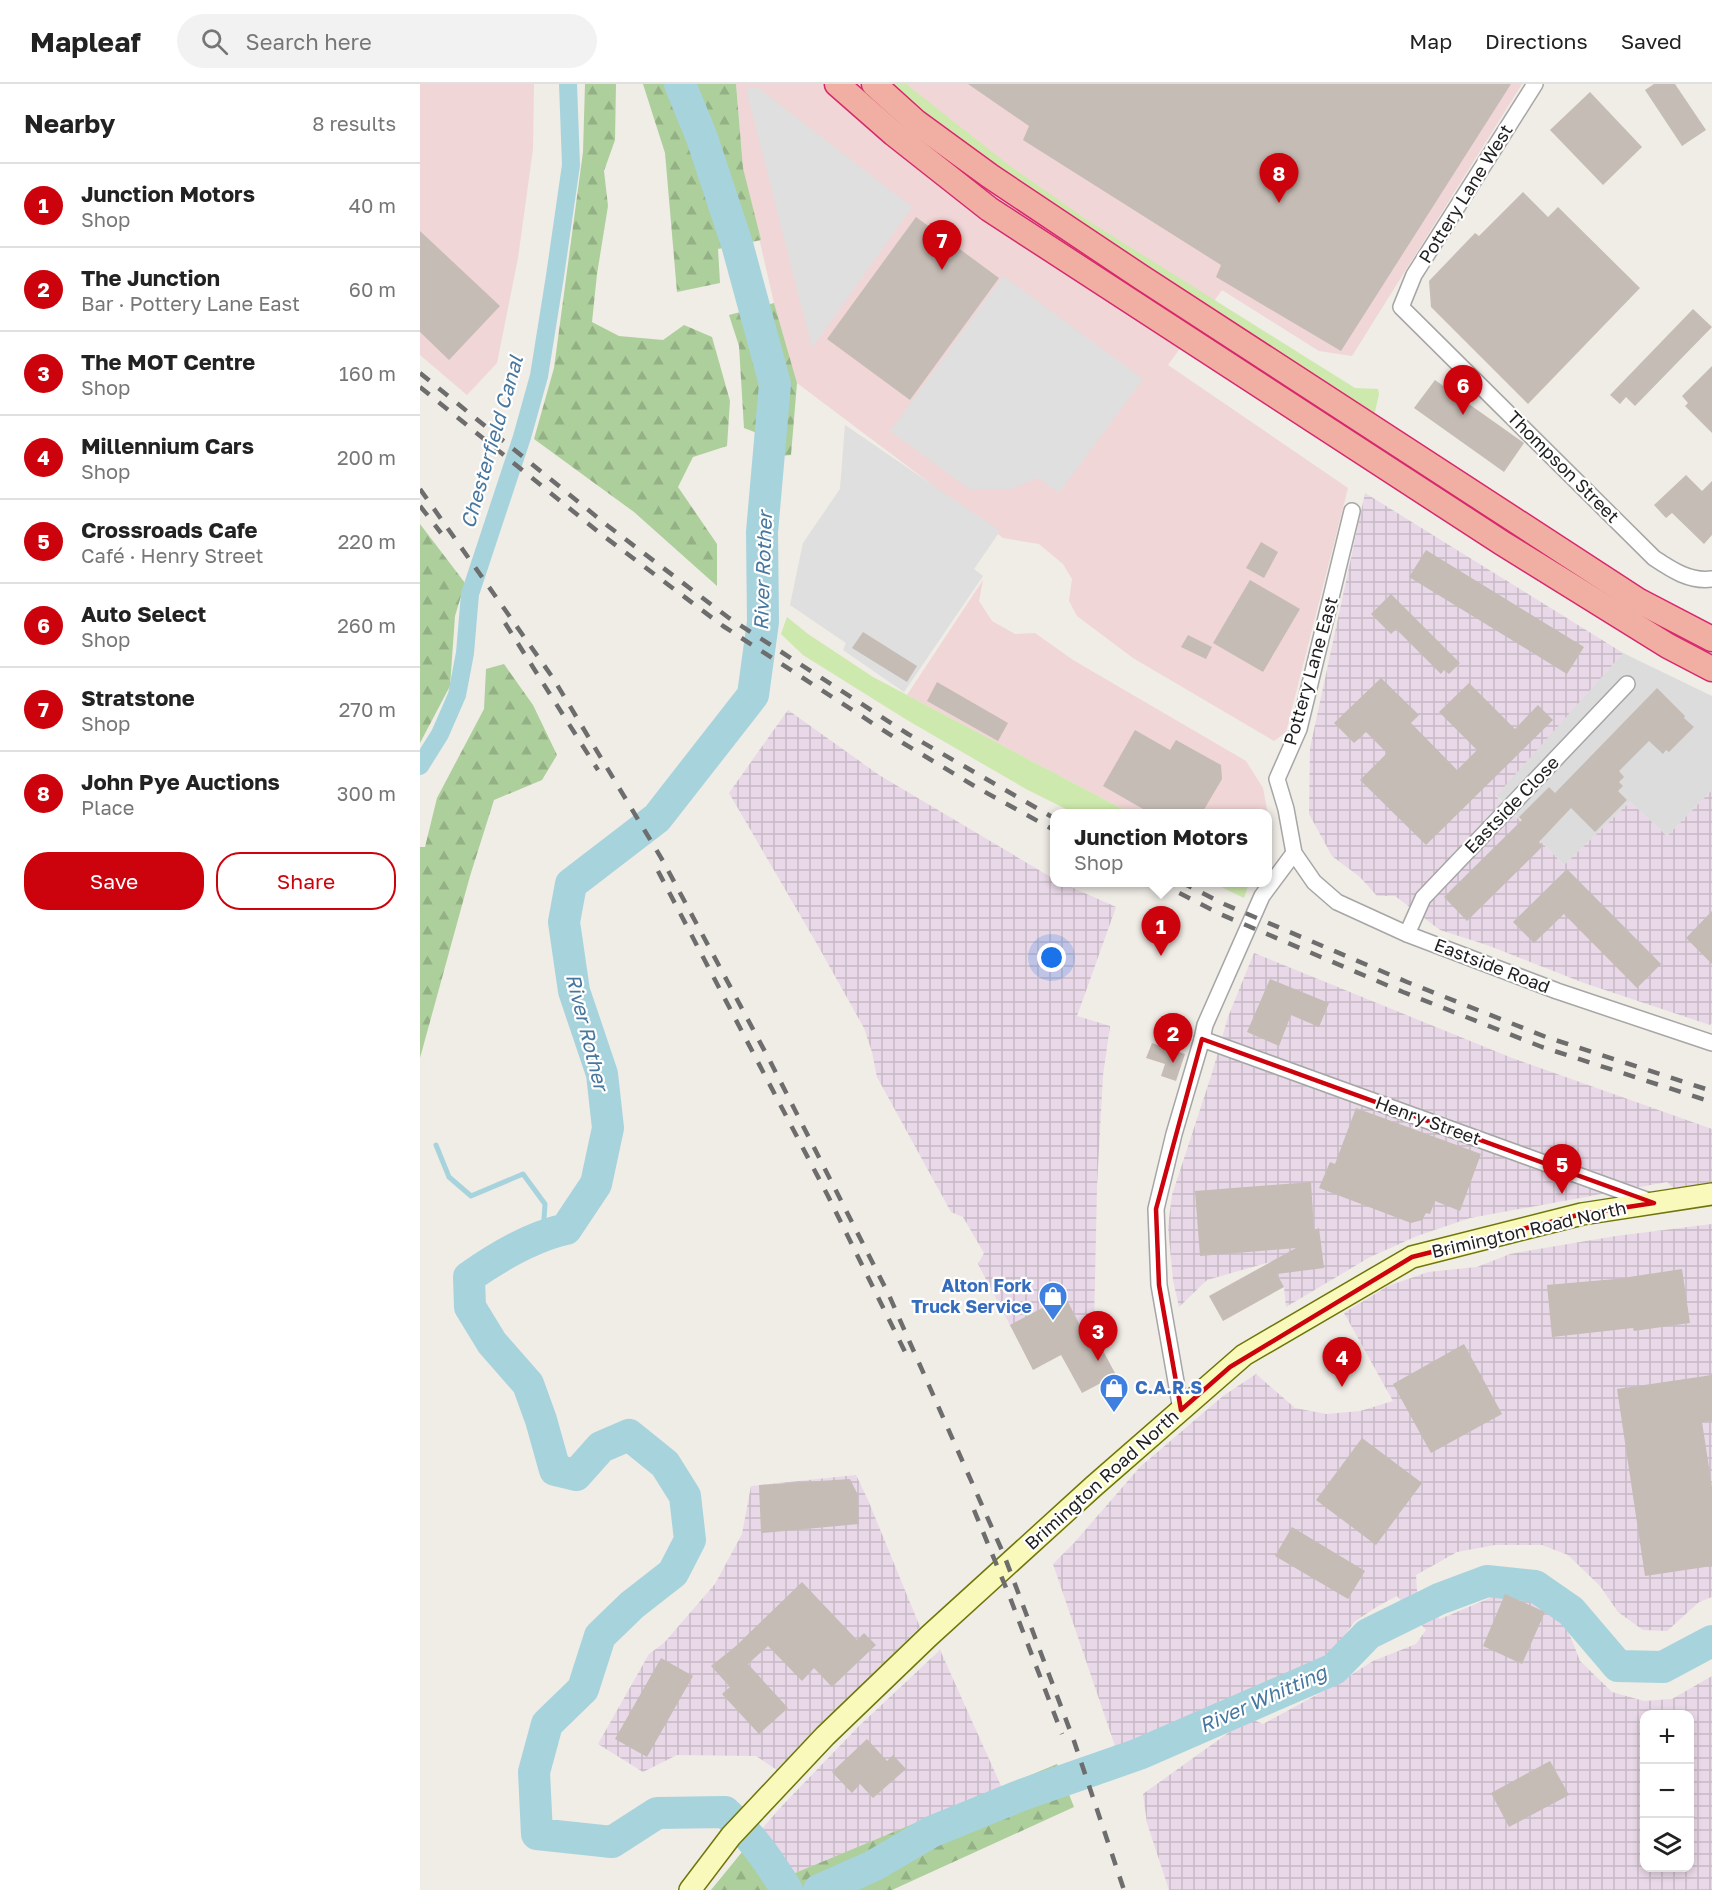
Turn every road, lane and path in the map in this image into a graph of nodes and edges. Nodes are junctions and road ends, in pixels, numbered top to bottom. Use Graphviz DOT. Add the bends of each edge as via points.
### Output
graph roads {
  1 [pos="837,84"];
  2 [pos="874,84"];
  3 [pos="1535,84"];
  4 [pos="1401,307"];
  5 [pos="1352,511"];
  6 [pos="1712,579"];
  7 [pos="1712,639"];
  8 [pos="1712,669"];
  9 [pos="1628,684"];
  10 [pos="1294,853"];
  11 [pos="1272,883"];
  12 [pos="1269,887"];
  13 [pos="1407,934"];
  14 [pos="1202,1039"];
  15 [pos="1712,1043"];
  16 [pos="1712,1194"];
  17 [pos="1654,1203"];
  18 [pos="1181,1410"];
  19 [pos="690,1890"];
  1 -- 8 [label="highway" via="989,209 1502,543"];
  2 -- 7 [label="highway" via="915,122 1142,277 1640,601"];
  3 -- 4 [label="street, Pottery Lane West" via="1414,275"];
  4 -- 6 [label="street, Thompson Street" via="1654,558 1678,574"];
  5 -- 10 [label="street, Pottery Lane East" via="1299,729 1277,779"];
  9 -- 13 [label="street, Eastside Close" via="1423,898"];
  10 -- 11 [label="street"];
  10 -- 13 [label="street, Eastside Road" via="1314,882 1337,902"];
  12 -- 14 [label="street"];
  13 -- 15 [label="street, Eastside Road" via="1557,991"];
  14 -- 17 [label="street, Henry Street"];
  14 -- 18 [label="street" via="1156,1209 1159,1285"];
  16 -- 17 [label="main road, Brimington Road North"];
  17 -- 18 [label="main road, Brimington Road North" via="1582,1214 1412,1257 1244,1355"];
  18 -- 19 [label="main road, Brimington Road North" via="929,1636 825,1736 732,1836"];
}
